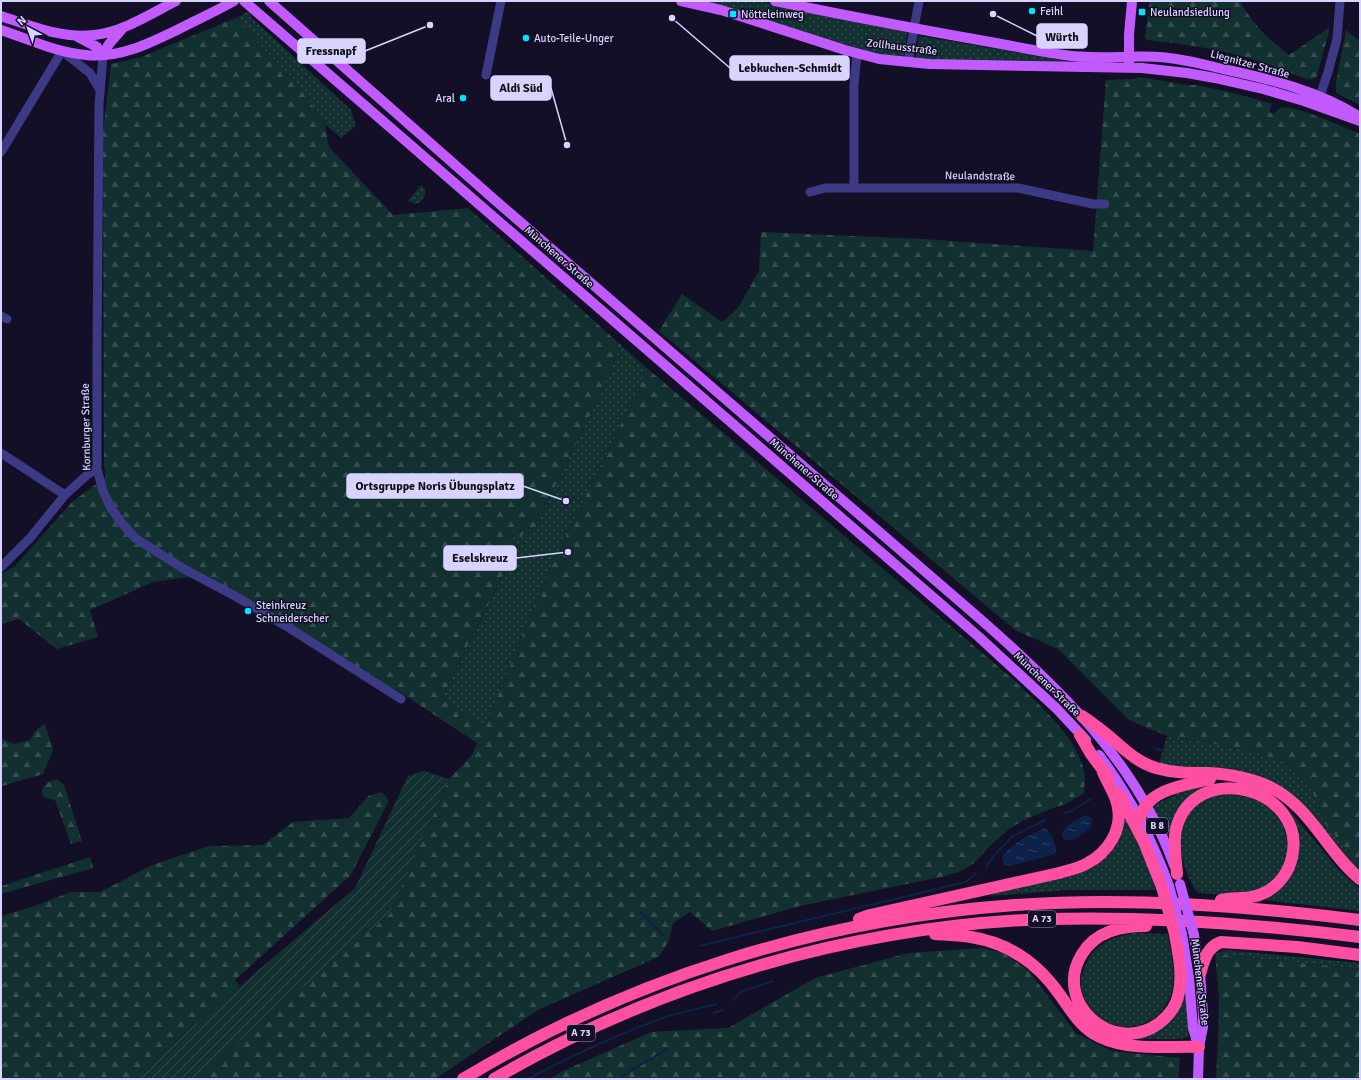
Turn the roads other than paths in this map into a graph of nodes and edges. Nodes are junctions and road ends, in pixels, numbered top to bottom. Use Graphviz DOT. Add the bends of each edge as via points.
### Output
graph roads {
  1 [pos="176,1"];
  2 [pos="234,1"];
  3 [pos="244,1"];
  4 [pos="269,1"];
  5 [pos="501,1"];
  6 [pos="681,1"];
  7 [pos="775,1"];
  8 [pos="919,1"];
  9 [pos="1132,1"];
  10 [pos="1340,1"];
  11 [pos="1,16"];
  12 [pos="25,24"];
  13 [pos="125,26"];
  14 [pos="913,29"];
  15 [pos="1,30"];
  16 [pos="12,34"];
  17 [pos="75,36"];
  18 [pos="62,51"];
  19 [pos="857,54"];
  20 [pos="103,55"];
  21 [pos="1129,57"];
  22 [pos="1072,61"];
  23 [pos="908,62"];
  24 [pos="1129,68"];
  25 [pos="486,75"];
  26 [pos="100,90"];
  27 [pos="1318,101"];
  28 [pos="1360,117"];
  29 [pos="1360,121"];
  30 [pos="1,152"];
  31 [pos="854,188"];
  32 [pos="810,192"];
  33 [pos="1105,204"];
  34 [pos="1,453"];
  35 [pos="98,469"];
  36 [pos="65,495"];
  37 [pos="1,567"];
  38 [pos="401,699"];
  39 [pos="1082,716"];
  40 [pos="1080,735"];
  41 [pos="1225,775"];
  42 [pos="1117,790"];
  43 [pos="1146,805"];
  44 [pos="1140,818"];
  45 [pos="1179,879"];
  46 [pos="1360,879"];
  47 [pos="1165,886"];
  48 [pos="1199,905"];
  49 [pos="1360,920"];
  50 [pos="1174,921"];
  51 [pos="910,932"];
  52 [pos="817,934"];
  53 [pos="1178,934"];
  54 [pos="1360,938"];
  55 [pos="1360,955"];
  56 [pos="1200,974"];
  57 [pos="1199,1047"];
  58 [pos="463,1079"];
  59 [pos="494,1079"];
  60 [pos="1198,1079"];
  1 -- 13 [label="main road"];
  2 -- 20 [label="main road" via="150,43"];
  3 -- 40 [label="main road, Münchener Straße" via="979,636 1056,708"];
  4 -- 39 [label="main road, Münchener Straße" via="490,196 1014,648"];
  5 -- 25 [label="street"];
  6 -- 19 [label="main road, Zollhausstraße" via="744,17"];
  7 -- 14 [label="main road, Zollhausstraße"];
  8 -- 14 [label="street"];
  9 -- 21 [label="main road"];
  10 -- 27 [label="street" via="1337,39"];
  11 -- 12 [label="main road"];
  12 -- 16 [label="main road" via="27,31"];
  12 -- 17 [label="main road"];
  13 -- 17 [label="main road" via="100,34"];
  13 -- 20 [label="main road"];
  14 -- 22 [label="main road, Zollhausstraße"];
  14 -- 23 [label="street"];
  15 -- 16 [label="main road"];
  16 -- 18 [label="main road"];
  17 -- 20 [label="main road" via="97,47"];
  18 -- 20 [label="main road"];
  18 -- 26 [label="street" via="90,73"];
  18 -- 30 [label="street"];
  19 -- 23 [label="main road, Zollhausstraße"];
  19 -- 31 [label="street" via="854,85"];
  20 -- 26 [label="street, Kornburger Straße"];
  21 -- 22 [label="main road, Zollhausstraße"];
  21 -- 24 [label="main road"];
  21 -- 27 [label="main road, Liegnitzer Straße" via="1165,58 1204,64 1274,82"];
  22 -- 23 [label="main road, Zollhausstraße" via="1009,66"];
  22 -- 24 [label="main road, Zollhausstraße"];
  24 -- 27 [label="main road, Liegnitzer Straße" via="1227,80"];
  26 -- 35 [label="street, Kornburger Straße"];
  27 -- 28 [label="main road, Liegnitzer Straße" via="1349,110"];
  27 -- 29 [label="main road, Liegnitzer Straße"];
  31 -- 32 [label="street, Neulandstraße" via="825,188"];
  31 -- 33 [label="street, Neulandstraße" via="1018,188 1093,204"];
  34 -- 36 [label="street"];
  35 -- 36 [label="street" via="87,475"];
  35 -- 38 [label="street, Kornburger Straße" via="103,492 111,508 135,538 184,570 280,622"];
  36 -- 37 [label="street" via="30,538"];
  39 -- 41 [label="highway" via="1128,754 1154,767 1178,773"];
  39 -- 43 [label="main road, Münchener Straße / B 8" via="1118,761"];
  40 -- 42 [label="highway" via="1091,754 1106,770"];
  41 -- 43 [label="highway" via="1178,786 1156,796"];
  41 -- 46 [label="highway" via="1264,784 1287,798"];
  42 -- 44 [label="main road"];
  42 -- 47 [label="highway"];
  42 -- 52 [label="highway" via="1117,830 1102,854 1085,865 870,915"];
  43 -- 44 [label="highway"];
  43 -- 45 [label="main road, Münchener Straße / B 8"];
  44 -- 47 [label="main road" via="1153,846"];
  45 -- 48 [label="highway" via="1175,835 1178,822 1186,808 1206,792 1226,788 1252,792 1272,802 1285,816 1293,835 1293,852 1287,872 1277,884 1254,897"];
  45 -- 56 [label="main road, Münchener Straße / B 8, bridge" via="1194,935"];
  47 -- 53 [label="highway, bridge"];
  48 -- 49 [label="highway, A 73"];
  48 -- 52 [label="highway, A 73" via="1104,902 1016,905 910,916"];
  50 -- 51 [label="highway, A 73" via="1046,919"];
  50 -- 53 [label="highway" via="1116,929 1090,943 1078,960 1074,978 1075,990 1083,1010 1096,1023 1119,1032 1131,1033 1150,1028 1166,1017 1177,999 1181,979"];
  50 -- 54 [label="highway, A 73" via="1262,927"];
  51 -- 57 [label="highway" via="977,938 1017,953 1046,977 1079,1022 1101,1038 1130,1046"];
  51 -- 59 [label="highway, A 73" via="817,951 710,982 597,1026"];
  52 -- 58 [label="highway, A 73" via="701,967 625,997 560,1026"];
  53 -- 57 [label="main road, Münchener Straße" via="1188,971 1193,1028"];
  55 -- 56 [label="highway" via="1221,942 1209,950"];
  56 -- 57 [label="main road, Münchener Straße / B 8" via="1203,1027"];
  57 -- 60 [label="main road"];
}
